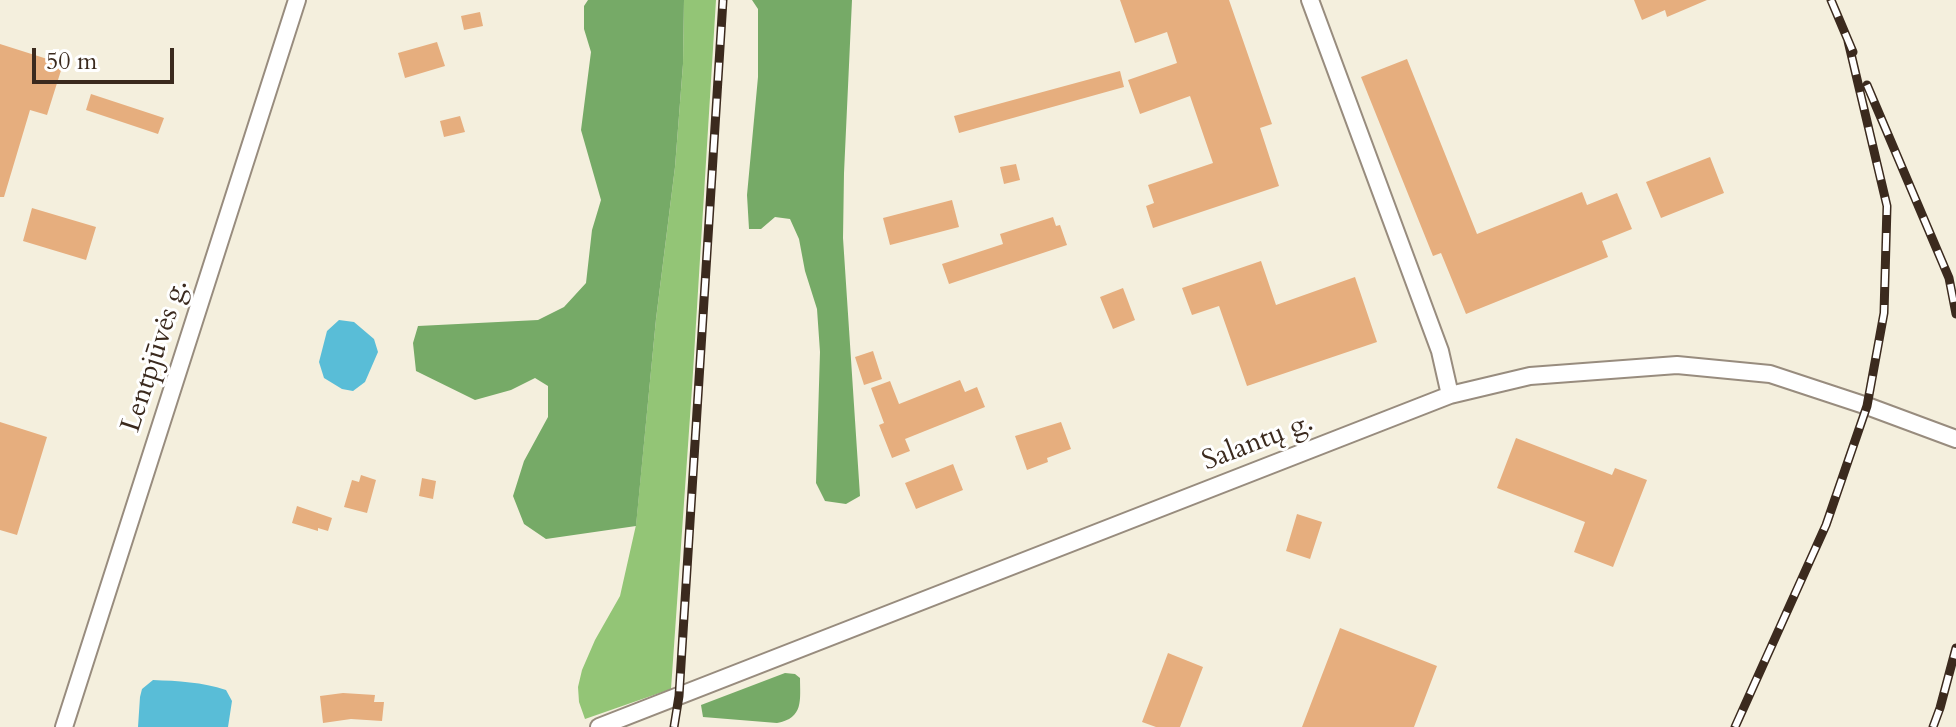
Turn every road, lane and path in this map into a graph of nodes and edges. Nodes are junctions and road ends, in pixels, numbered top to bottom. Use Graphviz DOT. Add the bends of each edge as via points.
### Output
graph roads {
  1 [pos="297,0"];
  2 [pos="1310,0"];
  3 [pos="1450,395"];
  4 [pos="1956,439"];
  5 [pos="64,727"];
  6 [pos="599,727"];
  1 -- 5 [label="street, Lentpjūvės g."];
  2 -- 3 [label="street" via="1440,351"];
  3 -- 4 [label="street, Salantų g." via="1530,376 1677,365 1770,374"];
  3 -- 6 [label="street, Salantų g."];
}
